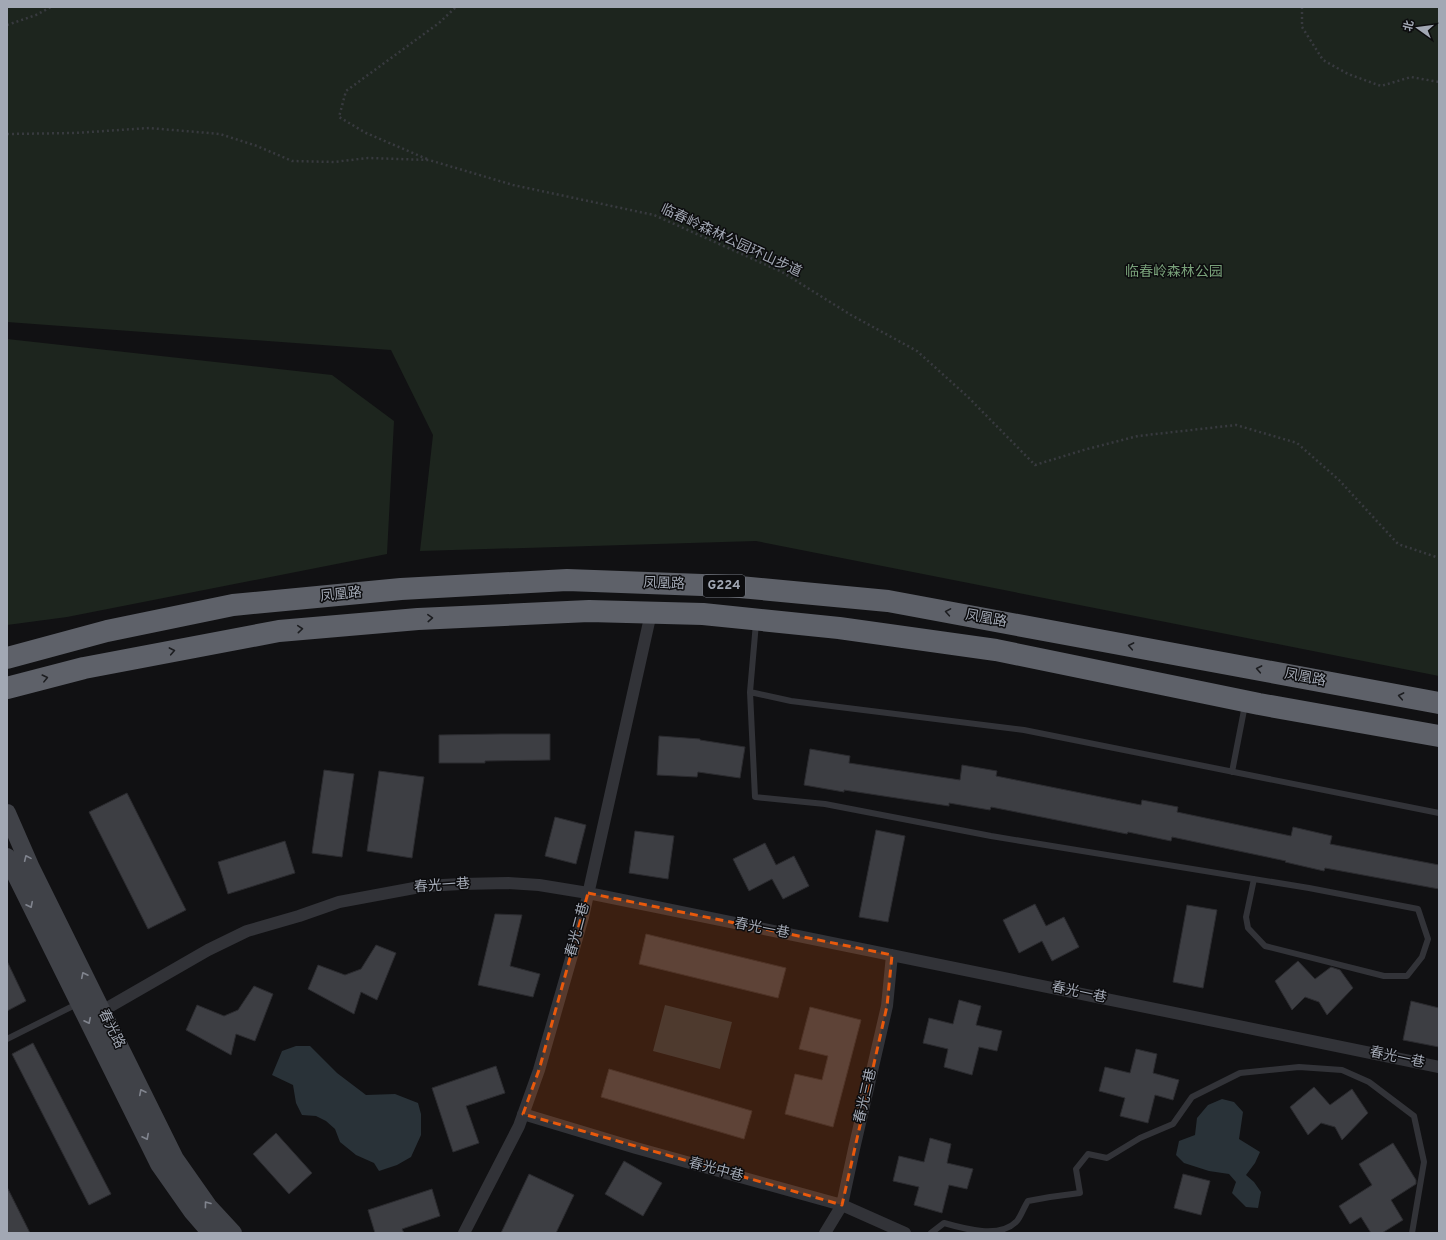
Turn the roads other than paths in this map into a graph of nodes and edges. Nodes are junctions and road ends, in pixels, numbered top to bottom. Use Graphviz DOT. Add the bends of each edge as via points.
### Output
graph roads {
  1 [pos="651,613"];
  2 [pos="757,619"];
  3 [pos="13,655"];
  4 [pos="7,688"];
  5 [pos="750,692"];
  6 [pos="1246,701"];
  7 [pos="1439,703"];
  8 [pos="1439,736"];
  9 [pos="1232,772"];
  10 [pos="7,813"];
  11 [pos="1439,813"];
  12 [pos="7,857"];
  13 [pos="1254,879"];
  14 [pos="588,893"];
  15 [pos="892,955"];
  16 [pos="79,1003"];
  17 [pos="102,1011"];
  18 [pos="7,1039"];
  19 [pos="1439,1067"];
  20 [pos="524,1114"];
  21 [pos="842,1205"];
  22 [pos="212,1233"];
  23 [pos="233,1233"];
  24 [pos="464,1233"];
  25 [pos="825,1233"];
  26 [pos="905,1233"];
  27 [pos="931,1233"];
  28 [pos="1412,1233"];
  1 -- 2 [label="highway, 凤凰路 / G224"];
  4 -- 1 [label="highway, 凤凰路 / G224, one-way" via="84,668 279,631 418,619 589,611"];
  1 -- 14 [label="street, 春光二巷"];
  2 -- 5 [label="lane"];
  2 -- 6 [label="highway, 凤凰路 / G224" via="996,650"];
  7 -- 3 [label="highway, 凤凰路 / G224, one-way" via="888,601 729,586 567,580 401,589 233,605 107,631"];
  5 -- 9 [label="lane" via="791,700 1024,730"];
  5 -- 13 [label="lane" via="755,797 825,804 991,836"];
  6 -- 8 [label="highway, 凤凰路 / G224"];
  6 -- 9 [label="lane"];
  9 -- 11 [label="lane"];
  17 -- 10 [label="main road, 春光路, one-way" via="31,868"];
  12 -- 16 [label="main road, 春光路, one-way"];
  13 -- 13 [label="lane" via="1418,909 1428,939 1422,957 1407,976 1384,976 1265,946 1248,928 1246,917"];
  14 -- 15 [label="street, 春光一巷"];
  14 -- 17 [label="street, 春光一巷" via="539,885 461,884 425,886 339,902 247,931 195,957"];
  14 -- 20 [label="street, 春光二巷" via="539,1070"];
  15 -- 19 [label="street, 春光一巷"];
  15 -- 21 [label="street, 春光三巷" via="887,1006"];
  16 -- 18 [label="lane"];
  16 -- 22 [label="main road, 春光路, one-way" via="159,1164 192,1211"];
  23 -- 17 [label="main road, 春光路, one-way" via="208,1206 175,1159"];
  20 -- 21 [label="street, 春光中巷"];
  20 -- 24 [label="street, 春光二巷"];
  21 -- 25 [label="street, 春光三巷"];
  21 -- 26 [label="street, 春光中巷"];
  27 -- 28 [label="lane" via="944,1223 965,1229 998,1231 1016,1221 1028,1202 1080,1194 1076,1170 1088,1154 1107,1158 1140,1138 1172,1124 1192,1097 1240,1073 1299,1067 1342,1070 1369,1082 1414,1116 1424,1162"];
}
